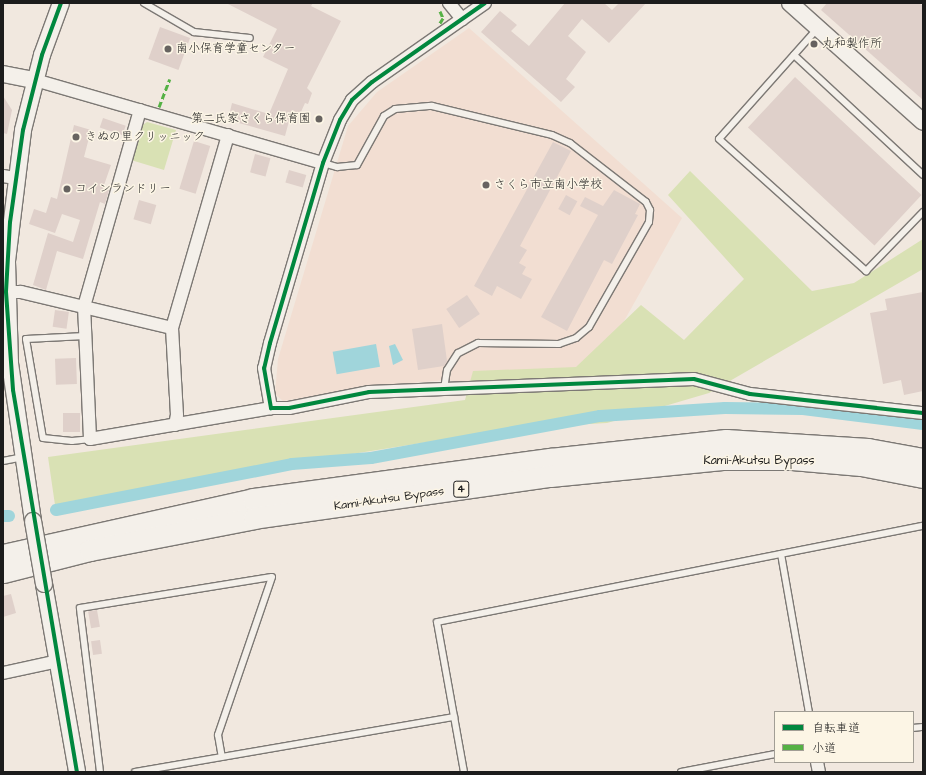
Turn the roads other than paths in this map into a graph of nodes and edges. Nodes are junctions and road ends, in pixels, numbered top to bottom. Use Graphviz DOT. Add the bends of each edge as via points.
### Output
graph roads {
  1 [pos="61,3"];
  2 [pos="144,3"];
  3 [pos="449,3"];
  4 [pos="485,3"];
  5 [pos="790,3"];
  6 [pos="462,19"];
  7 [pos="818,28"];
  8 [pos="250,38"];
  9 [pos="794,55"];
  10 [pos="3,74"];
  11 [pos="35,80"];
  12 [pos="140,110"];
  13 [pos="923,122"];
  14 [pos="228,135"];
  15 [pos="323,163"];
  16 [pos="923,175"];
  17 [pos="9,177"];
  18 [pos="923,212"];
  19 [pos="6,292"];
  20 [pos="84,306"];
  21 [pos="172,328"];
  22 [pos="5,329"];
  23 [pos="85,336"];
  24 [pos="444,388"];
  25 [pos="271,408"];
  26 [pos="923,413"];
  27 [pos="175,425"];
  28 [pos="90,439"];
  29 [pos="24,457"];
  30 [pos="923,459"];
  31 [pos="3,461"];
  32 [pos="923,477"];
  33 [pos="923,526"];
  34 [pos="781,554"];
  35 [pos="3,555"];
  36 [pos="3,572"];
  37 [pos="58,661"];
  38 [pos="3,674"];
  39 [pos="810,711"];
  40 [pos="454,717"];
  41 [pos="774,754"];
  42 [pos="222,757"];
  43 [pos="77,772"];
  44 [pos="100,772"];
  45 [pos="135,772"];
  46 [pos="464,772"];
  47 [pos="681,772"];
  1 -- 11 [label="street"];
  2 -- 8 [label="lane" via="194,32"];
  3 -- 6 [label="street"];
  4 -- 6 [label="street"];
  5 -- 7 [label="street"];
  6 -- 15 [label="street" via="372,82 352,100 340,120"];
  7 -- 9 [label="lane"];
  7 -- 13 [label="street"];
  9 -- 16 [label="lane"];
  9 -- 18 [label="lane" via="719,139 866,271"];
  10 -- 11 [label="street"];
  11 -- 12 [label="street"];
  11 -- 17 [label="street"];
  12 -- 14 [label="street"];
  12 -- 20 [label="street"];
  14 -- 15 [label="street"];
  14 -- 21 [label="street"];
  15 -- 24 [label="lane" via="337,167 357,165 384,116 395,108 432,106 564,141 628,188 650,210 649,222 589,327 576,338 559,344 478,343 458,353 447,370"];
  15 -- 25 [label="street" via="266,362"];
  17 -- 19 [label="street"];
  19 -- 20 [label="street" via="21,292"];
  19 -- 22 [label="street"];
  20 -- 21 [label="street"];
  20 -- 23 [label="street"];
  21 -- 27 [label="street"];
  22 -- 29 [label="street"];
  23 -- 28 [label="street"];
  23 -- 28 [label="lane" via="26,339 43,438 72,442"];
  24 -- 25 [label="street" via="369,392 289,408"];
  24 -- 26 [label="street" via="490,390 694,379 750,394"];
  25 -- 27 [label="street"];
  27 -- 28 [label="street"];
  29 -- 31 [label="lane"];
  29 -- 37 [label="street, bridge"];
  30 -- 35 [label="highway, Kami-Akutsu Bypass / 4" via="868,449 711,441 550,459 253,499"];
  32 -- 36 [label="highway, Kami-Akutsu Bypass / 4" via="860,465 730,459 550,476 254,518 90,550"];
  33 -- 34 [label="lane"];
  34 -- 39 [label="lane"];
  34 -- 40 [label="lane" via="437,622"];
  37 -- 38 [label="street"];
  37 -- 43 [label="street"];
  40 -- 42 [label="lane"];
  40 -- 46 [label="lane"];
  41 -- 47 [label="lane"];
  42 -- 44 [label="lane" via="218,735 272,576 80,608"];
  42 -- 45 [label="lane"];
}
